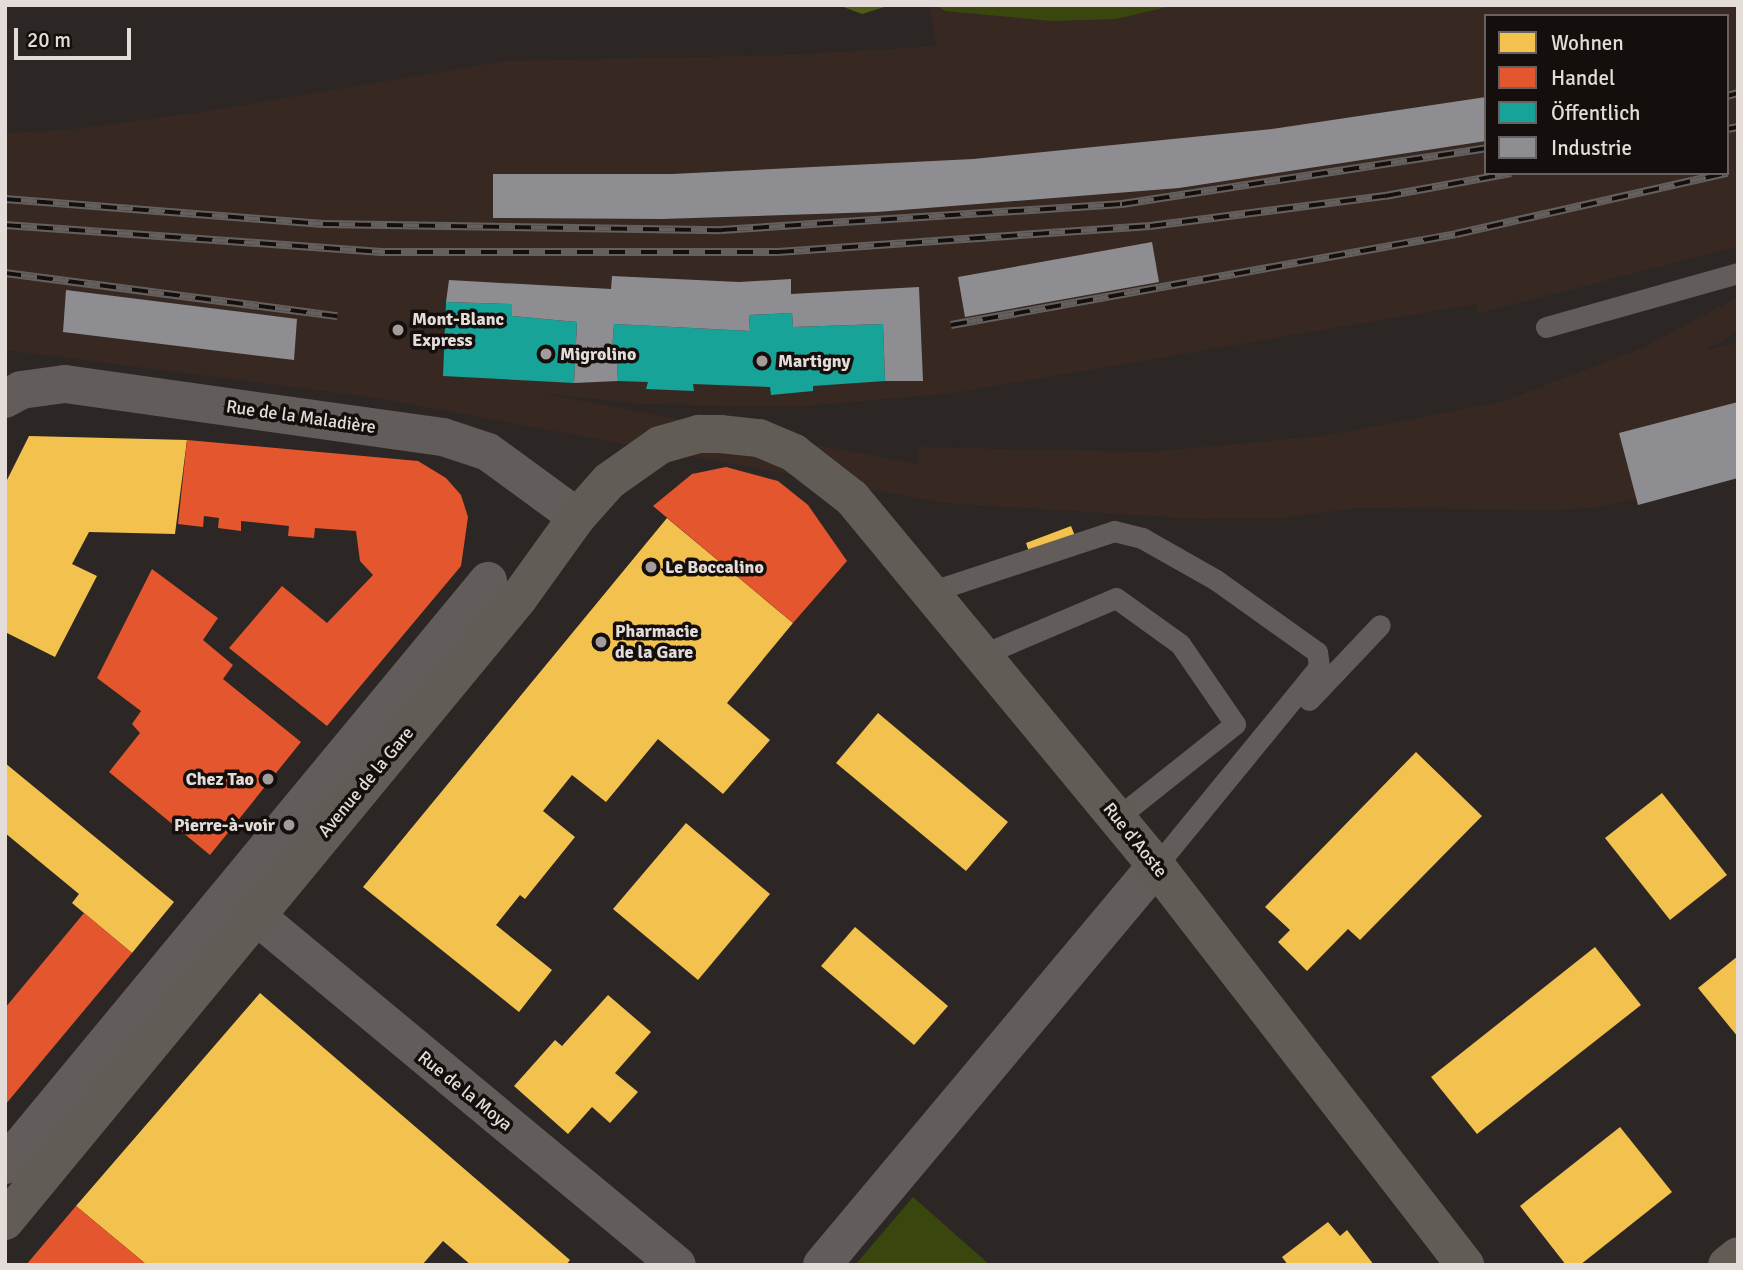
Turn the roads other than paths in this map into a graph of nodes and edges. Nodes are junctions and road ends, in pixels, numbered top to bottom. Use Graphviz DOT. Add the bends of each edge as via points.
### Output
graph roads {
  1 [pos="1738,273"];
  2 [pos="1546,327"];
  3 [pos="5,399"];
  4 [pos="776,444"];
  5 [pos="577,517"];
  6 [pos="488,581"];
  7 [pos="933,591"];
  8 [pos="1380,625"];
  9 [pos="984,654"];
  10 [pos="1117,818"];
  11 [pos="1156,866"];
  12 [pos="255,915"];
  13 [pos="5,1165"];
  14 [pos="5,1222"];
  15 [pos="1738,1256"];
  16 [pos="677,1265"];
  17 [pos="822,1265"];
  18 [pos="1465,1265"];
  19 [pos="1727,1265"];
  1 -- 2 [label="lane"];
  3 -- 5 [label="street, Rue de la Maladière" via="21,390 65,384 443,437 488,452"];
  4 -- 5 [label="street, Avenue de la Gare" via="739,435 699,434 660,445 625,467"];
  4 -- 7 [label="street, Rue d'Aoste" via="838,484"];
  5 -- 12 [label="street, Avenue de la Gare" via="518,600"];
  6 -- 13 [label="street"];
  7 -- 9 [label="street, Rue d'Aoste"];
  7 -- 11 [label="lane"];
  7 -- 11 [label="lane" via="1114,531 1129,532 1216,580 1317,652 1319,667"];
  8 -- 11 [label="lane" via="1178,837"];
  9 -- 10 [label="street, Rue d'Aoste"];
  9 -- 10 [label="lane" via="1116,598 1180,644 1234,724"];
  10 -- 11 [label="street, Rue d'Aoste"];
  11 -- 17 [label="street"];
  11 -- 18 [label="street, Rue d'Aoste"];
  12 -- 14 [label="street, Avenue de la Gare"];
  12 -- 16 [label="street, Rue de la Moya"];
  15 -- 19 [label="main road"];
}
